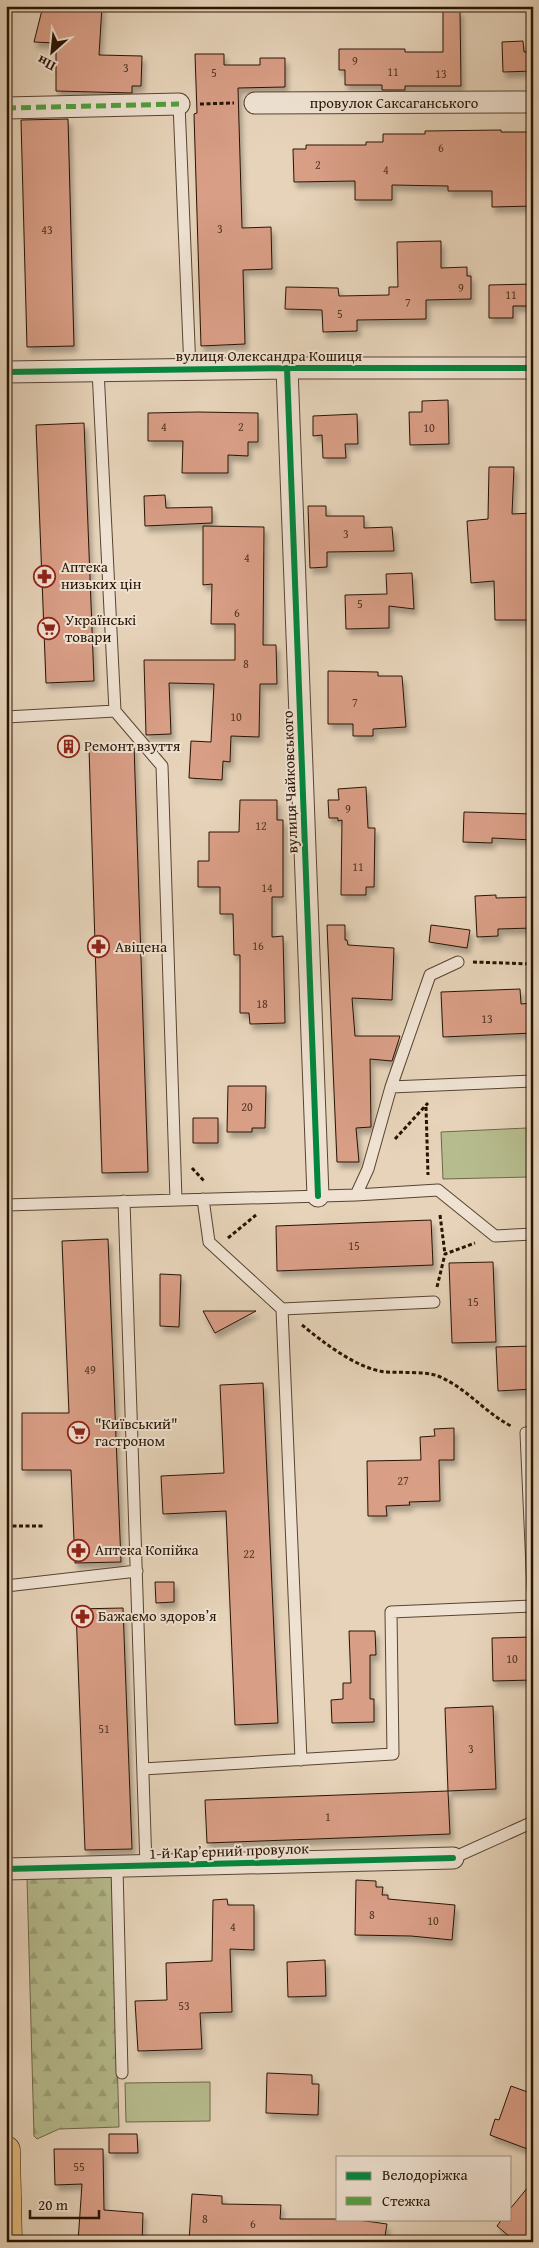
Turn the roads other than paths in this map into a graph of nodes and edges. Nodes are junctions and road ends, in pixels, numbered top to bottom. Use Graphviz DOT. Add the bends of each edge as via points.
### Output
graph roads {
  1 [pos="533,102"];
  2 [pos="255,103"];
  3 [pos="179,104"];
  4 [pos="6,108"];
  5 [pos="287,368"];
  6 [pos="533,368"];
  7 [pos="190,369"];
  8 [pos="98,370"];
  9 [pos="6,372"];
  10 [pos="116,711"];
  11 [pos="6,717"];
  12 [pos="458,962"];
  13 [pos="533,1081"];
  14 [pos="391,1087"];
  15 [pos="356,1195"];
  16 [pos="318,1196"];
  17 [pos="203,1199"];
  18 [pos="176,1200"];
  19 [pos="124,1201"];
  20 [pos="6,1205"];
  21 [pos="533,1234"];
  22 [pos="434,1302"];
  23 [pos="282,1309"];
  24 [pos="529,1433"];
  25 [pos="136,1571"];
  26 [pos="6,1586"];
  27 [pos="533,1590"];
  28 [pos="533,1606"];
  29 [pos="301,1760"];
  30 [pos="143,1769"];
  31 [pos="533,1822"];
  32 [pos="453,1858"];
  33 [pos="146,1866"];
  34 [pos="117,1867"];
  35 [pos="6,1869"];
  36 [pos="122,2073"];
  37 [pos="6,2150"];
  38 [pos="8,2242"];
  1 -- 2 [label="street, провулок Саксаганського"];
  3 -- 4 [label="street"];
  3 -- 7 [label="lane"];
  5 -- 6 [label="street, вулиця Олександра Кошиця"];
  5 -- 7 [label="street, вулиця Олександра Кошиця"];
  5 -- 16 [label="street, вулиця Чайковського"];
  7 -- 8 [label="street, вулиця Олександра Кошиця"];
  8 -- 9 [label="street, вулиця Олександра Кошиця"];
  8 -- 10 [label="lane"];
  10 -- 11 [label="lane"];
  10 -- 18 [label="lane" via="162,766"];
  12 -- 14 [label="lane" via="430,975"];
  13 -- 14 [label="lane"];
  14 -- 15 [label="lane" via="368,1169"];
  15 -- 16 [label="lane"];
  15 -- 21 [label="lane" via="433,1191 495,1236"];
  16 -- 17 [label="lane"];
  17 -- 18 [label="lane"];
  17 -- 23 [label="lane" via="209,1242"];
  18 -- 19 [label="lane"];
  19 -- 20 [label="lane"];
  19 -- 25 [label="lane"];
  22 -- 23 [label="lane"];
  23 -- 29 [label="lane"];
  24 -- 27 [label="lane"];
  25 -- 26 [label="lane"];
  25 -- 30 [label="lane"];
  28 -- 29 [label="lane" via="391,1612 393,1754"];
  29 -- 30 [label="lane"];
  30 -- 33 [label="lane"];
  31 -- 32 [label="lane"];
  32 -- 33 [label="street, 1-й Карʼєрний провулок"];
  33 -- 34 [label="street, 1-й Карʼєрний провулок"];
  34 -- 35 [label="street, 1-й Карʼєрний провулок"];
  34 -- 36 [label="lane"];
  37 -- 38 [label="main road"];
}
